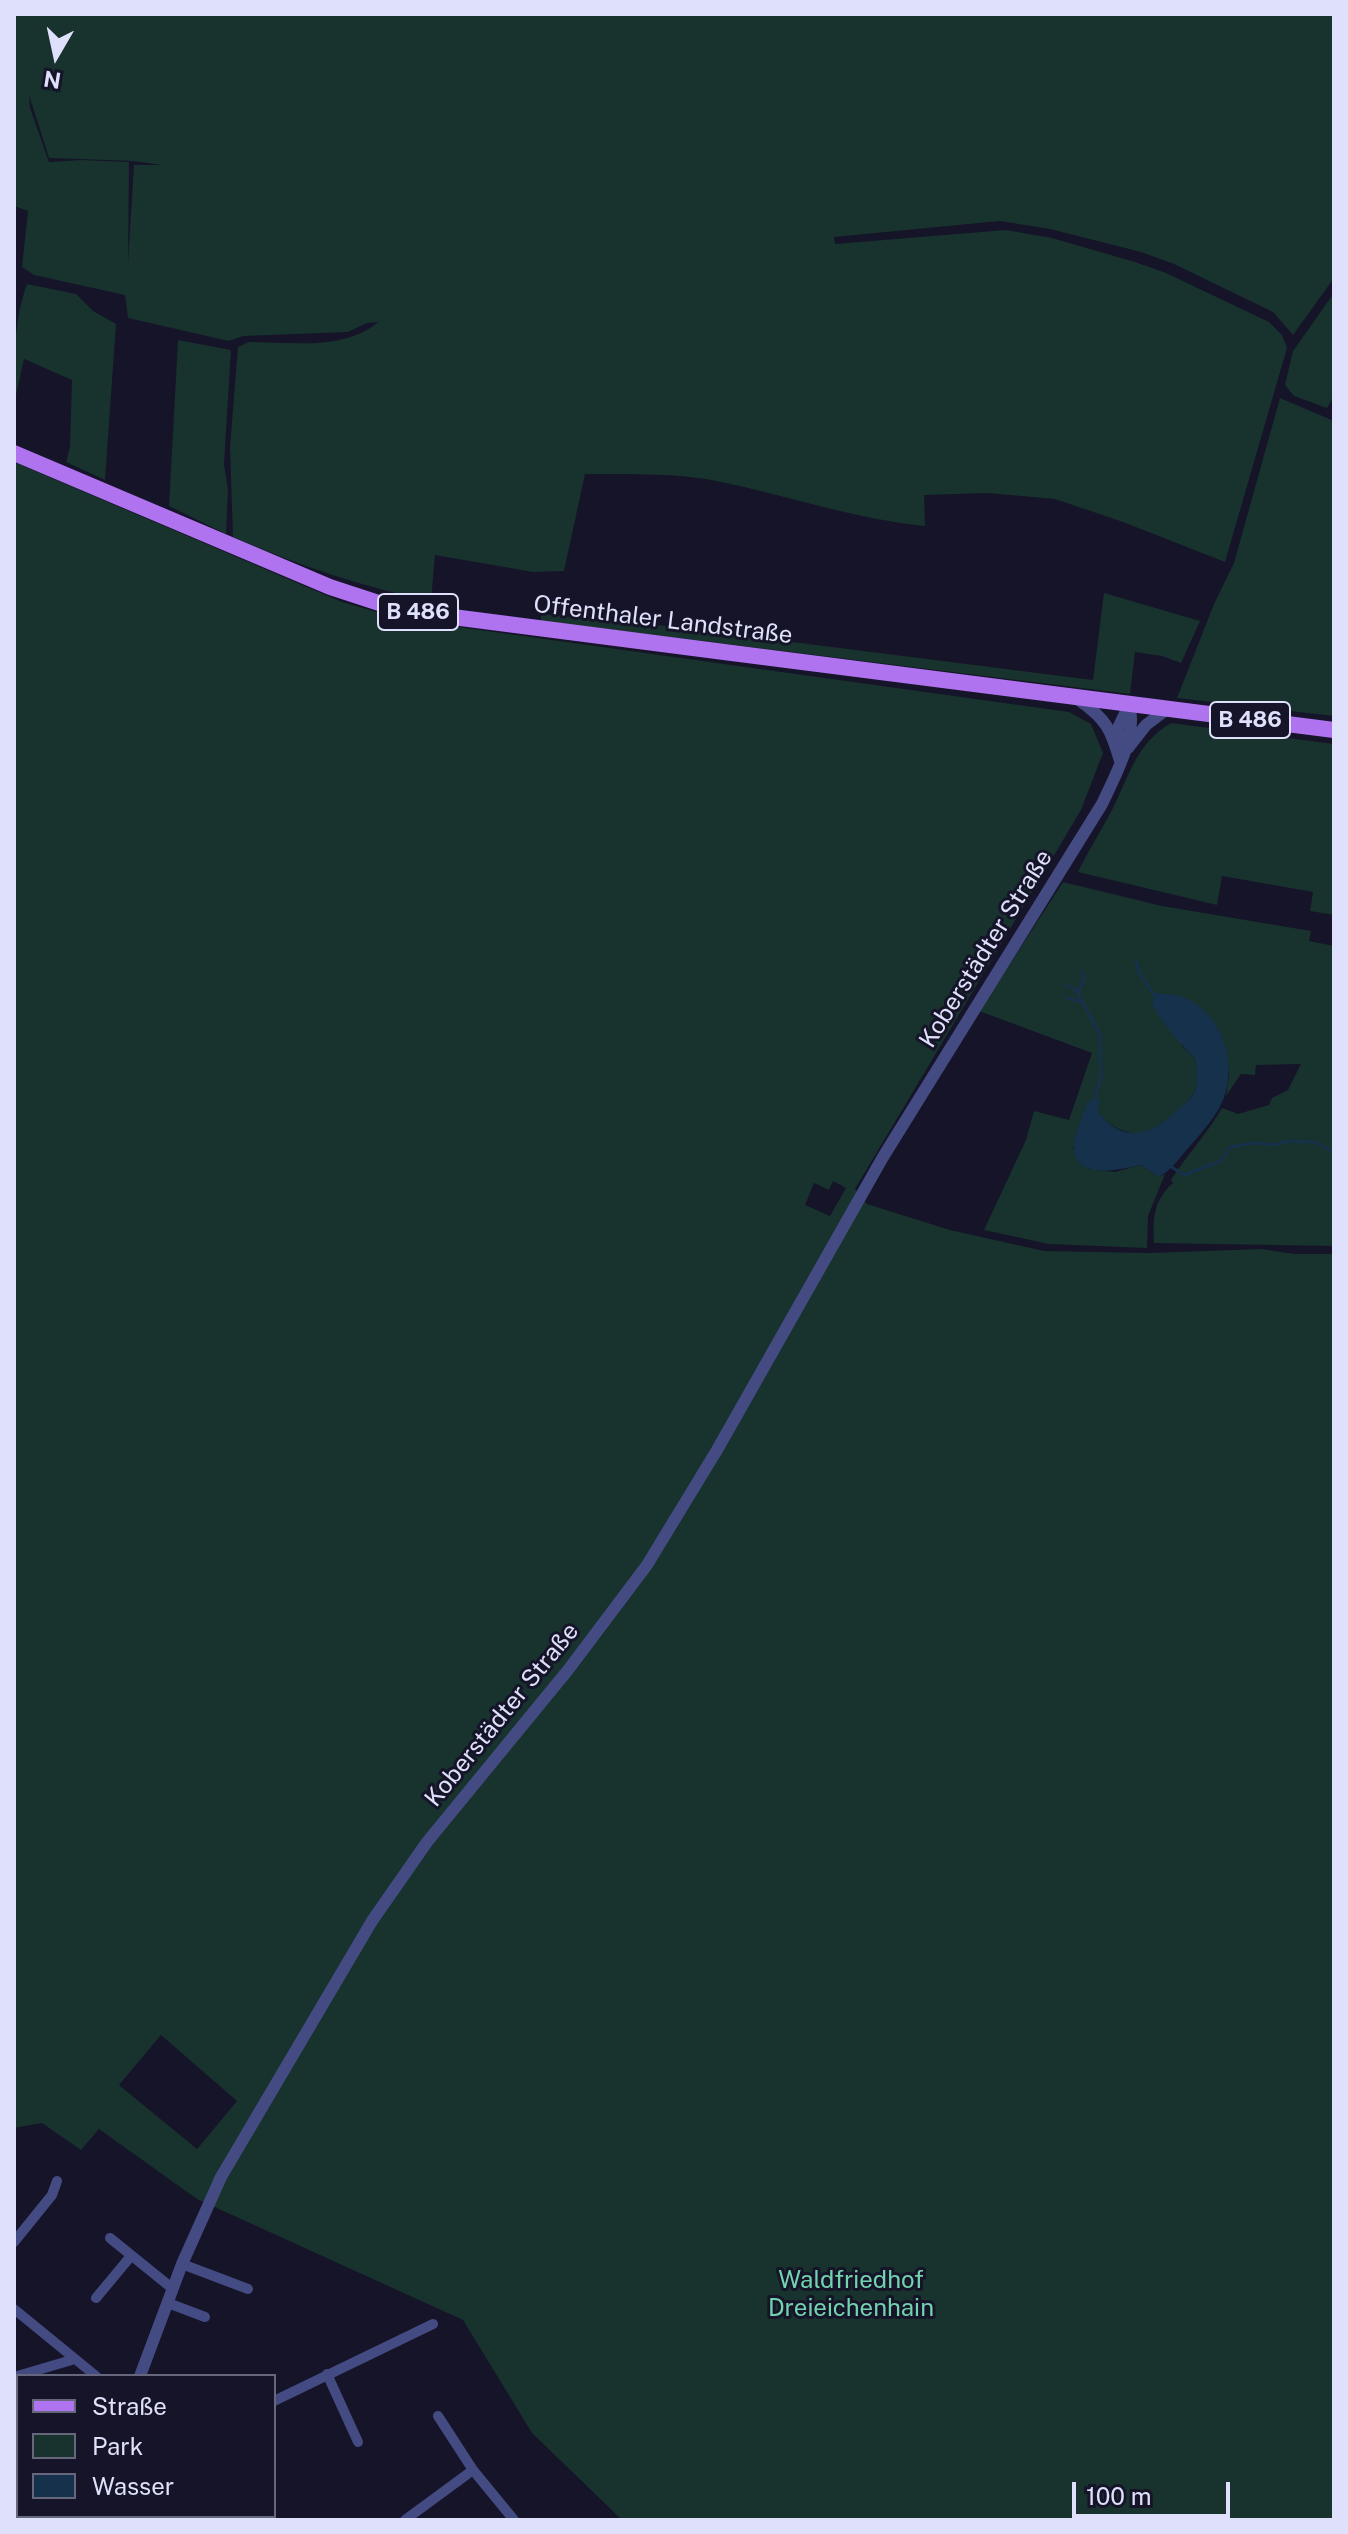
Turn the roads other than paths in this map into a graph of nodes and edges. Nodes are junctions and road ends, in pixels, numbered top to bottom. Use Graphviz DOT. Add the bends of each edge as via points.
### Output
graph roads {
  1 [pos="14,453"];
  2 [pos="1079,700"];
  3 [pos="1129,705"];
  4 [pos="1167,709"];
  5 [pos="1334,730"];
  6 [pos="1120,761"];
  7 [pos="57,2181"];
  8 [pos="110,2238"];
  9 [pos="15,2239"];
  10 [pos="131,2256"];
  11 [pos="182,2264"];
  12 [pos="173,2289"];
  13 [pos="248,2289"];
  14 [pos="96,2298"];
  15 [pos="168,2303"];
  16 [pos="14,2309"];
  17 [pos="205,2317"];
  18 [pos="433,2324"];
  19 [pos="75,2359"];
  20 [pos="24,2374"];
  21 [pos="94,2374"];
  22 [pos="141,2374"];
  23 [pos="327,2374"];
  24 [pos="276,2400"];
  25 [pos="438,2416"];
  26 [pos="358,2442"];
  27 [pos="473,2470"];
  28 [pos="405,2520"];
  29 [pos="514,2520"];
  1 -- 2 [label="main road, Offenthaler Landstraße / B 486" via="330,587 385,605"];
  2 -- 3 [label="main road, Offenthaler Landstraße / B 486"];
  2 -- 6 [label="street" via="1111,729"];
  3 -- 4 [label="main road, Offenthaler Landstraße / B 486"];
  3 -- 6 [label="street" via="1118,728"];
  4 -- 5 [label="main road, Offenthaler Landstraße / B 486"];
  4 -- 6 [label="street" via="1146,725"];
  6 -- 11 [label="street, Koberstädter Straße" via="1102,804 883,1157 647,1565 427,1842 372,1921 221,2177"];
  7 -- 9 [label="street" via="52,2195"];
  8 -- 10 [label="street"];
  10 -- 12 [label="street"];
  10 -- 14 [label="street"];
  11 -- 12 [label="street, Koberstädter Straße"];
  11 -- 13 [label="street"];
  12 -- 15 [label="street, Koberstädter Straße"];
  15 -- 17 [label="street"];
  15 -- 22 [label="street, Koberstädter Straße"];
  16 -- 19 [label="street"];
  18 -- 23 [label="street"];
  19 -- 20 [label="street"];
  19 -- 21 [label="street"];
  23 -- 24 [label="street"];
  23 -- 26 [label="street"];
  25 -- 27 [label="street"];
  27 -- 28 [label="street"];
  27 -- 29 [label="street"];
}
